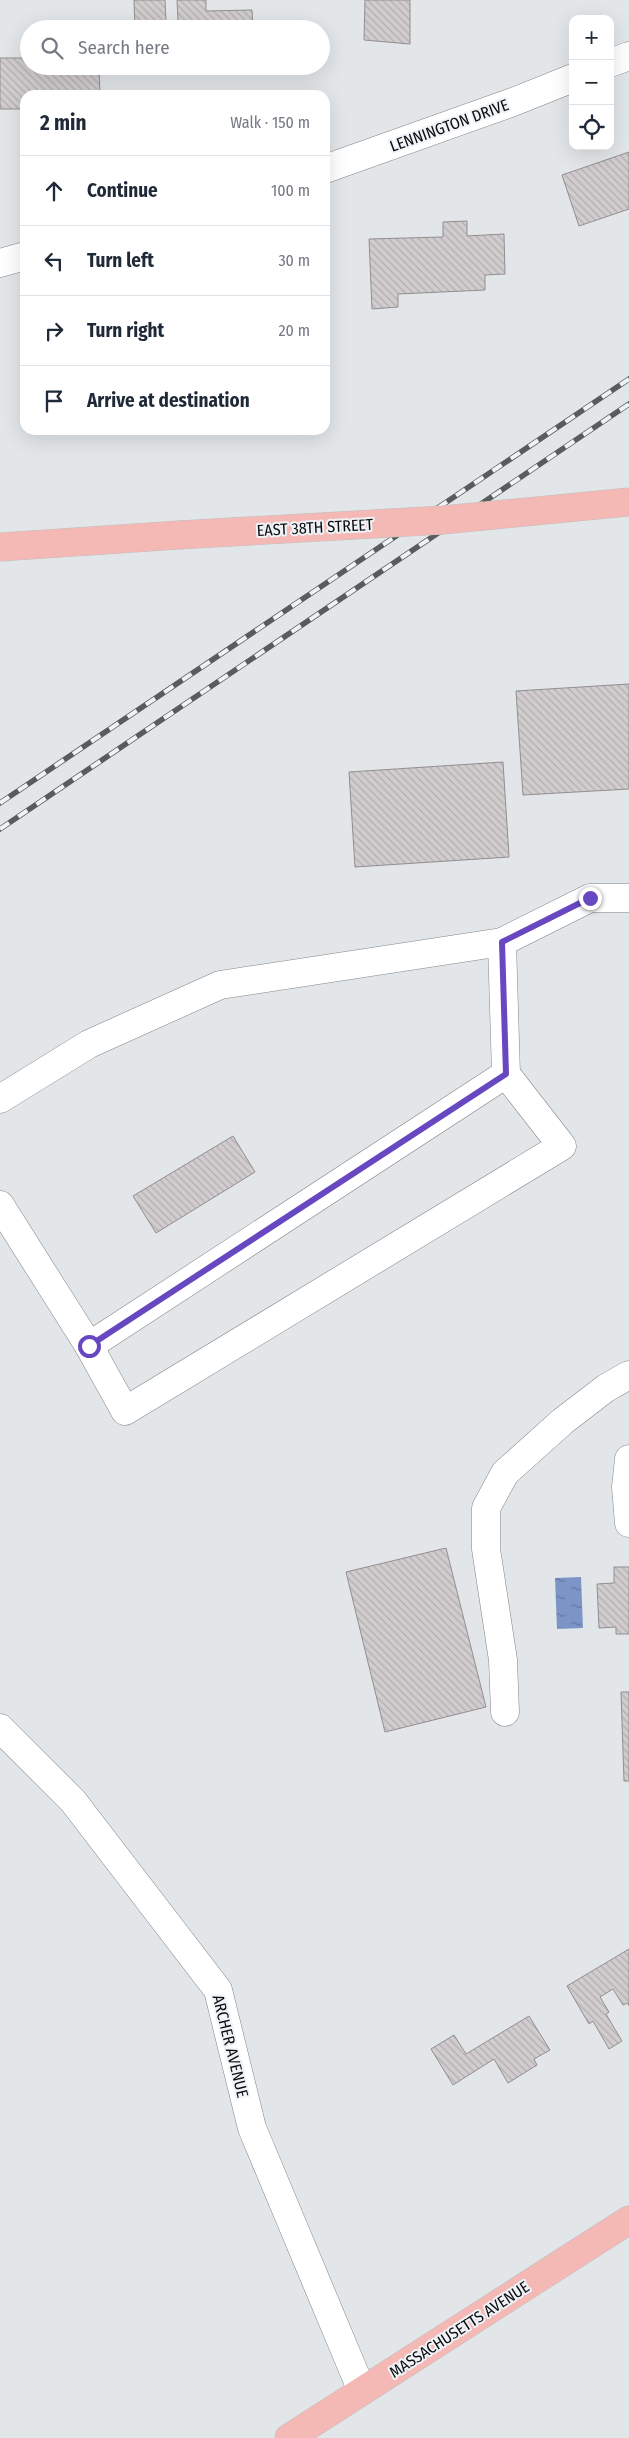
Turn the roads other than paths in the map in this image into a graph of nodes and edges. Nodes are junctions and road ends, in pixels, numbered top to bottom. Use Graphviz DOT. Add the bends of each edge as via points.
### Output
graph roads {
  1 [pos="629,56"];
  2 [pos="614,62"];
  3 [pos="569,80"];
  4 [pos="330,167"];
  5 [pos="20,257"];
  6 [pos="0,263"];
  7 [pos="629,502"];
  8 [pos="0,547"];
  9 [pos="629,898"];
  10 [pos="502,942"];
  11 [pos="506,1074"];
  12 [pos="0,1099"];
  13 [pos="0,1204"];
  14 [pos="89,1346"];
  15 [pos="629,1375"];
  16 [pos="629,1459"];
  17 [pos="629,1523"];
  18 [pos="505,1712"];
  19 [pos="0,1728"];
  20 [pos="629,2220"];
  21 [pos="362,2391"];
  22 [pos="289,2438"];
  1 -- 2 [label="street"];
  3 -- 4 [label="street, LENNINGTON DRIVE"];
  5 -- 6 [label="street"];
  7 -- 8 [label="main road, EAST 38TH STREET, bridge" via="443,520"];
  9 -- 10 [label="street" via="590,898"];
  10 -- 11 [label="street"];
  10 -- 12 [label="street" via="220,985 89,1044"];
  11 -- 14 [label="street"];
  11 -- 14 [label="street" via="562,1146 125,1411"];
  13 -- 14 [label="street"];
  15 -- 18 [label="street" via="606,1388 564,1421 505,1473 486,1508 486,1549 503,1660"];
  16 -- 17 [label="street" via="626,1487"];
  19 -- 21 [label="street, ARCHER AVENUE" via="73,1801 218,1990 252,2128"];
  20 -- 21 [label="main road, MASSACHUSETTS AVENUE"];
  21 -- 22 [label="main road, MASSACHUSETTS AVENUE"];
}
